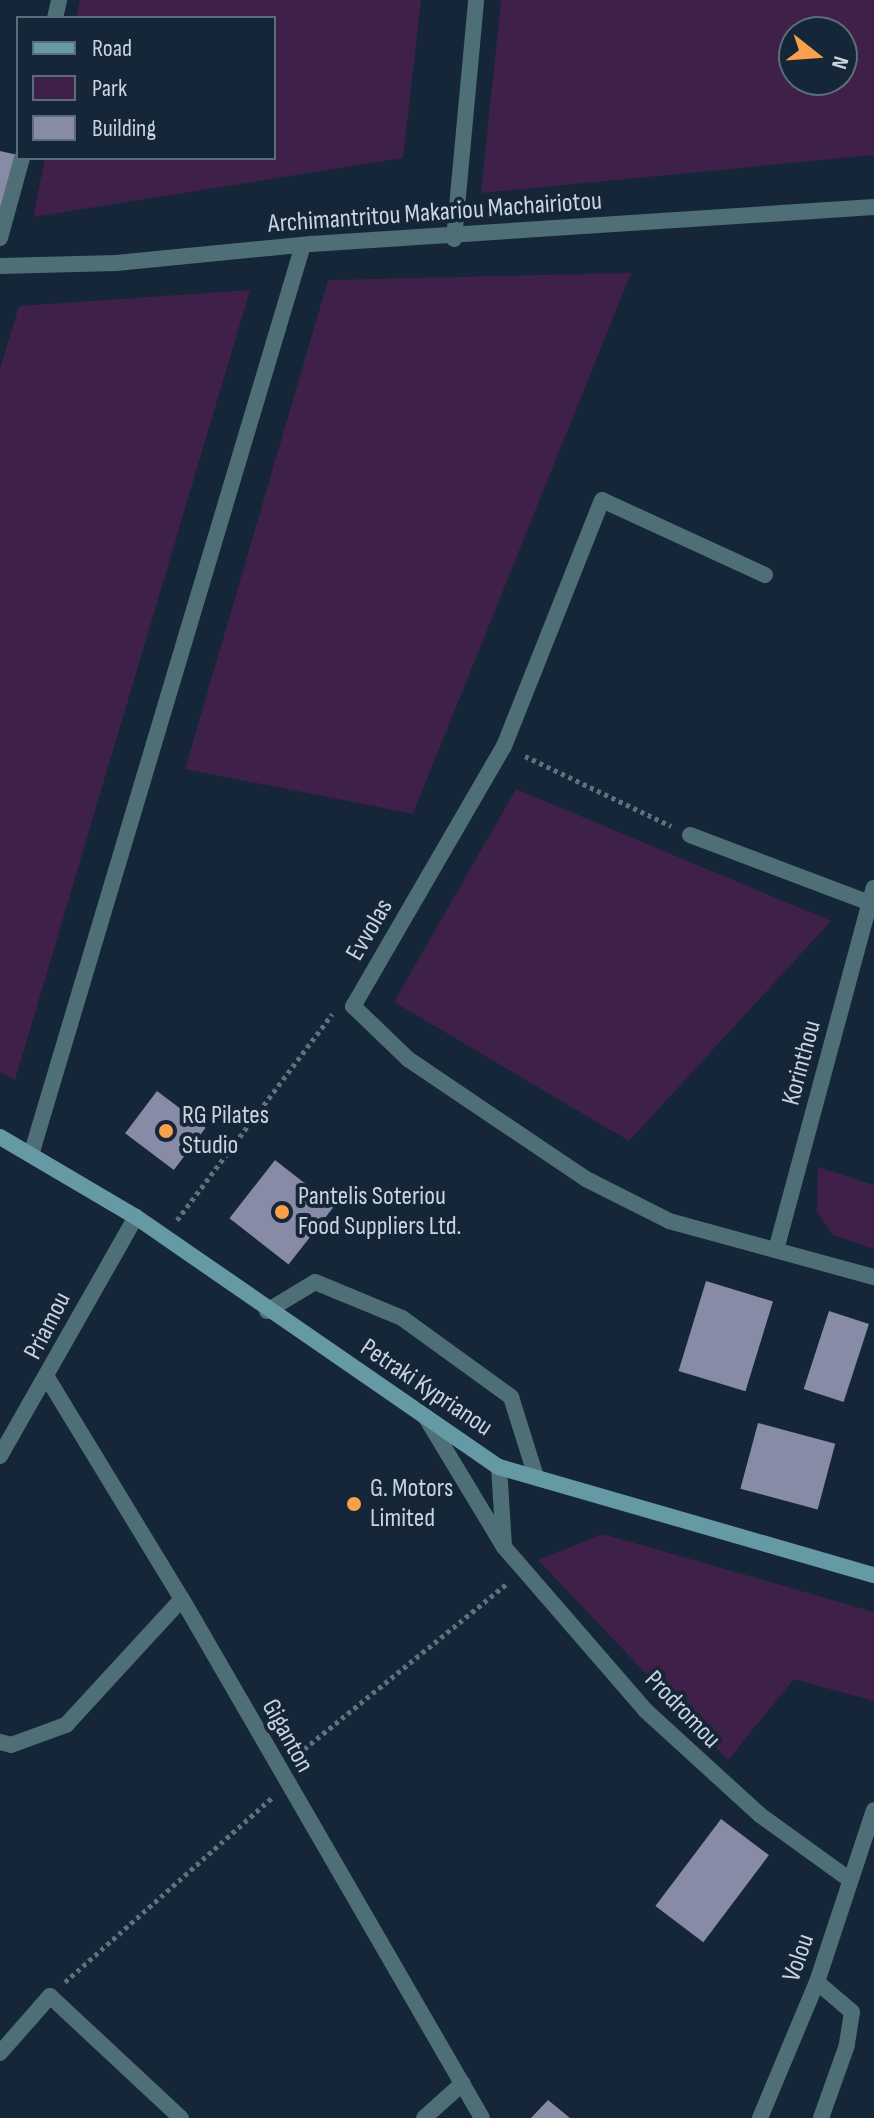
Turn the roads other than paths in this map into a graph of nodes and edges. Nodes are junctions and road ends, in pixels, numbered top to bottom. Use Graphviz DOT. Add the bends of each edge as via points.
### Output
graph roads {
  1 [pos="476,0"];
  2 [pos="21,160"];
  3 [pos="874,207"];
  4 [pos="0,238"];
  5 [pos="454,239"];
  6 [pos="303,245"];
  7 [pos="0,266"];
  8 [pos="765,575"];
  9 [pos="690,835"];
  10 [pos="872,896"];
  11 [pos="0,1137"];
  12 [pos="31,1155"];
  13 [pos="136,1217"];
  14 [pos="776,1250"];
  15 [pos="874,1277"];
  16 [pos="267,1311"];
  17 [pos="48,1379"];
  18 [pos="424,1415"];
  19 [pos="5,1438"];
  20 [pos="0,1456"];
  21 [pos="499,1467"];
  22 [pos="536,1477"];
  23 [pos="504,1547"];
  24 [pos="874,1575"];
  25 [pos="182,1599"];
  26 [pos="0,1742"];
  27 [pos="874,1810"];
  28 [pos="850,1880"];
  29 [pos="817,1982"];
  30 [pos="0,2053"];
  31 [pos="463,2083"];
  32 [pos="181,2118"];
  33 [pos="424,2118"];
  34 [pos="482,2118"];
  35 [pos="760,2118"];
  36 [pos="821,2118"];
  1 -- 5 [label="street"];
  2 -- 4 [label="street"];
  3 -- 5 [label="street, Archimantritou Makariou Machairiotou"];
  5 -- 6 [label="street, Archimantritou Makariou Machairiotou"];
  6 -- 7 [label="street, Archimantritou Makariou Machairiotou" via="116,263"];
  6 -- 12 [label="street"];
  8 -- 14 [label="street, EvvoIas" via="602,500 504,746 353,1006 408,1059 586,1179 669,1221"];
  9 -- 10 [label="street"];
  10 -- 14 [label="street, Korinthou"];
  11 -- 12 [label="main road, Petraki Kyprianou"];
  12 -- 13 [label="main road, Petraki Kyprianou"];
  13 -- 16 [label="main road, Petraki Kyprianou"];
  13 -- 17 [label="street, Priamou"];
  14 -- 15 [label="street"];
  16 -- 18 [label="main road, Petraki Kyprianou"];
  16 -- 22 [label="street" via="315,1282 402,1318 511,1397"];
  17 -- 19 [label="street, Priamou"];
  17 -- 25 [label="street, Giganton"];
  18 -- 21 [label="main road, Petraki Kyprianou"];
  18 -- 23 [label="street, Prodromou"];
  19 -- 20 [label="street, Priamou"];
  21 -- 22 [label="main road, Petraki Kyprianou"];
  21 -- 23 [label="street"];
  22 -- 24 [label="main road, Petraki Kyprianou"];
  23 -- 28 [label="street, Prodromou" via="645,1710 708,1771"];
  25 -- 26 [label="street" via="66,1725 11,1745"];
  25 -- 31 [label="street, Giganton"];
  27 -- 28 [label="street, Volou"];
  28 -- 29 [label="street, Volou"];
  29 -- 35 [label="street, Volou"];
  29 -- 36 [label="street" via="852,2012 847,2045"];
  30 -- 32 [label="street" via="50,1996"];
  31 -- 33 [label="street"];
  31 -- 34 [label="street, Giganton"];
}
